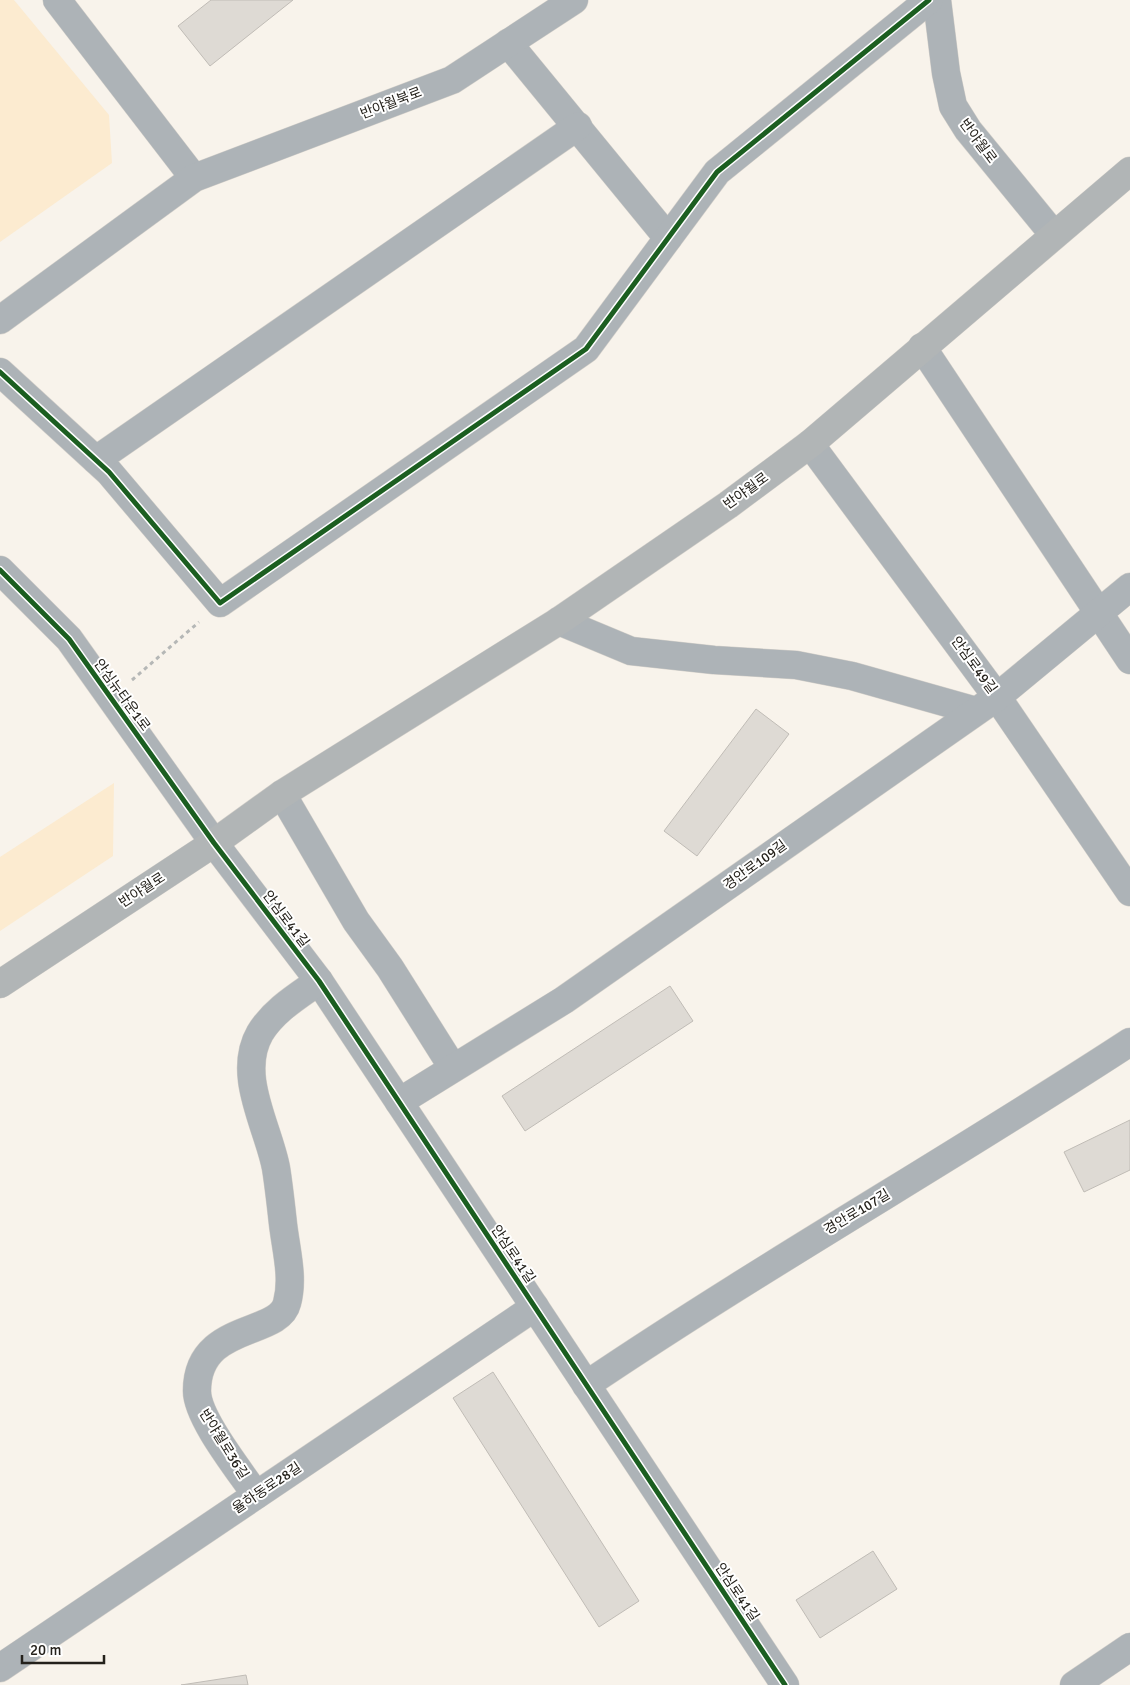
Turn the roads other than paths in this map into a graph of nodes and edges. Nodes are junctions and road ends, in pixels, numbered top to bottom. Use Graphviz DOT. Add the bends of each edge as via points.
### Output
graph roads {
  1 [pos="57,0"];
  2 [pos="574,0"];
  3 [pos="929,0"];
  4 [pos="937,0"];
  5 [pos="508,43"];
  6 [pos="578,126"];
  7 [pos="1130,171"];
  8 [pos="194,178"];
  9 [pos="1054,235"];
  10 [pos="668,238"];
  11 [pos="0,320"];
  12 [pos="922,347"];
  13 [pos="0,372"];
  14 [pos="810,444"];
  15 [pos="96,460"];
  16 [pos="0,570"];
  17 [pos="1130,587"];
  18 [pos="1099,612"];
  19 [pos="559,621"];
  20 [pos="1130,660"];
  21 [pos="987,704"];
  22 [pos="282,794"];
  23 [pos="214,843"];
  24 [pos="1130,892"];
  25 [pos="319,981"];
  26 [pos="0,984"];
  27 [pos="1130,1042"];
  28 [pos="453,1068"];
  29 [pos="399,1102"];
  30 [pos="535,1307"];
  31 [pos="586,1385"];
  32 [pos="256,1495"];
  33 [pos="1130,1648"];
  34 [pos="0,1668"];
  35 [pos="785,1685"];
  36 [pos="1074,1685"];
  1 -- 8 [label="street"];
  2 -- 5 [label="street, 반야월북로"];
  3 -- 10 [label="street" via="717,172"];
  4 -- 9 [label="street, 반야월로" via="953,106 968,130"];
  5 -- 6 [label="street"];
  5 -- 8 [label="street, 반야월북로" via="452,80"];
  6 -- 10 [label="street"];
  6 -- 15 [label="street"];
  7 -- 9 [label="main road, 반야월로"];
  8 -- 11 [label="street, 반야월북로"];
  9 -- 12 [label="main road, 반야월로"];
  10 -- 15 [label="street" via="586,348 220,603"];
  12 -- 14 [label="main road, 반야월로"];
  12 -- 18 [label="street"];
  13 -- 15 [label="street"];
  14 -- 19 [label="main road, 반야월로" via="728,505"];
  14 -- 21 [label="street, 안심로49길"];
  16 -- 23 [label="street, 안심뉴타운1로" via="68,639"];
  17 -- 18 [label="street, 경안로109길"];
  18 -- 20 [label="street"];
  18 -- 21 [label="street, 경안로109길"];
  19 -- 21 [label="street" via="631,651 796,664"];
  19 -- 22 [label="main road, 반야월로"];
  21 -- 24 [label="street, 안심로49길"];
  21 -- 28 [label="street, 경안로109길" via="572,994"];
  22 -- 23 [label="main road, 반야월로"];
  22 -- 28 [label="street" via="356,921"];
  23 -- 25 [label="street, 안심로41길"];
  23 -- 26 [label="main road, 반야월로"];
  25 -- 29 [label="street, 안심로41길"];
  25 -- 32 [label="street, 반야월로36길" via="271,1019 254,1048 252,1066 254,1088 276,1168 291,1285 287,1306 268,1322 216,1346 206,1356 197,1391 199,1404 209,1424"];
  27 -- 31 [label="street, 경안로107길" via="1040,1101 677,1324"];
  28 -- 29 [label="street, 경안로109길"];
  29 -- 30 [label="street, 안심로41길"];
  30 -- 31 [label="street, 안심로41길"];
  30 -- 32 [label="street, 율하동로28길"];
  31 -- 35 [label="street, 안심로41길"];
  32 -- 34 [label="street, 율하동로28길"];
  33 -- 36 [label="street"];
}
